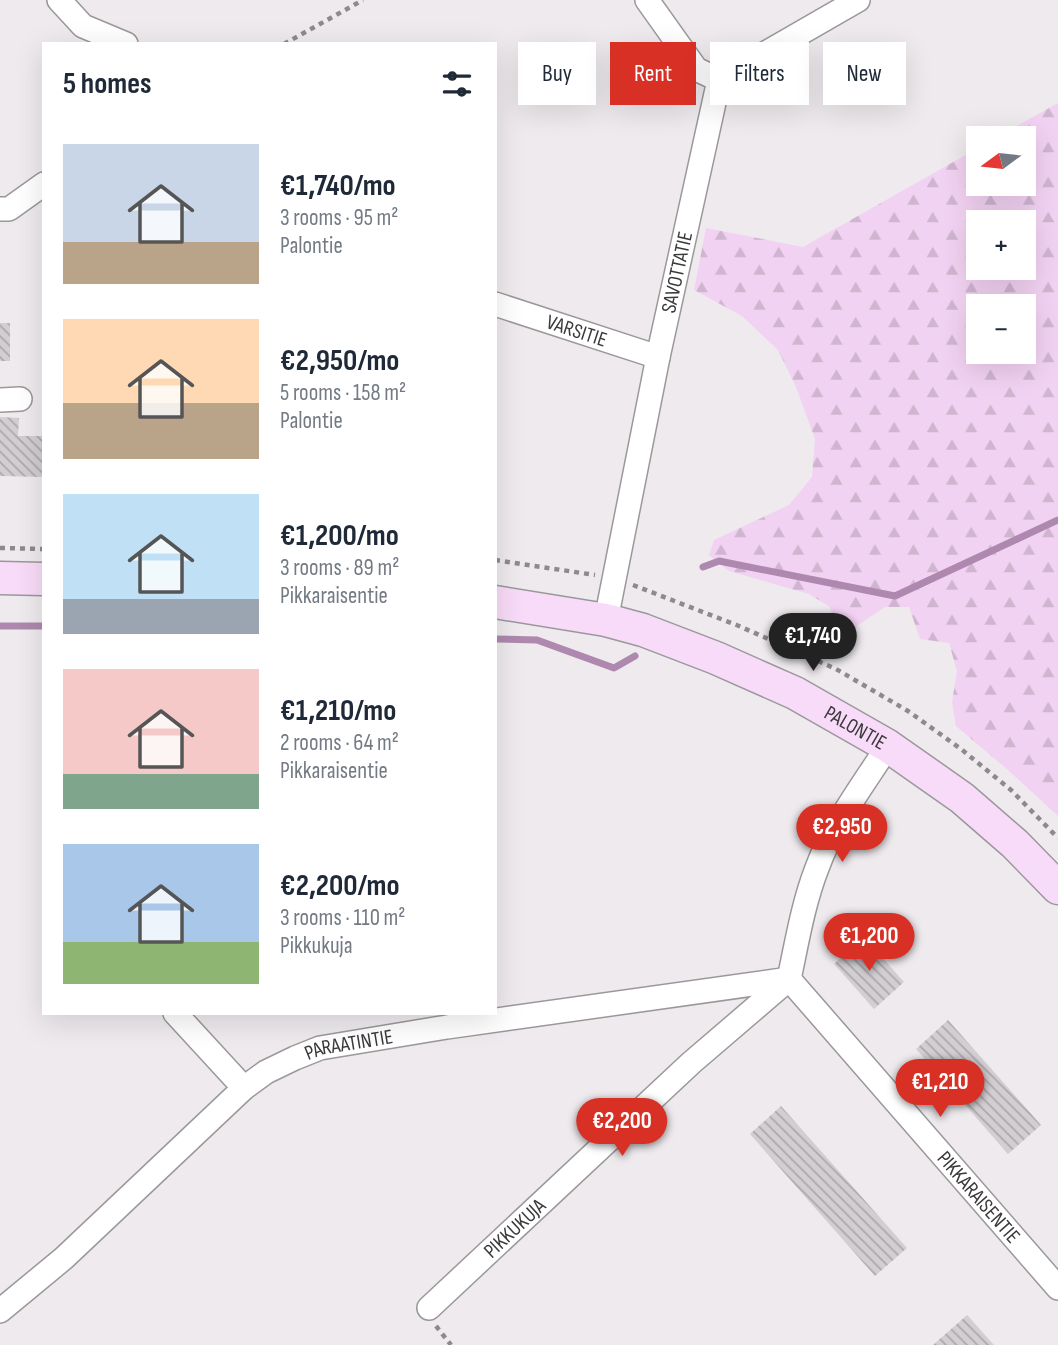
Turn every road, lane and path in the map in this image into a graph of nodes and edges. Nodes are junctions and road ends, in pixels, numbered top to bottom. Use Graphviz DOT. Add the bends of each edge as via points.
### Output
graph roads {
  1 [pos="59,0"];
  2 [pos="363,0"];
  3 [pos="647,0"];
  4 [pos="858,0"];
  5 [pos="121,42"];
  6 [pos="288,42"];
  7 [pos="785,42"];
  8 [pos="710,76"];
  9 [pos="714,105"];
  10 [pos="42,185"];
  11 [pos="0,209"];
  12 [pos="497,305"];
  13 [pos="659,357"];
  14 [pos="0,548"];
  15 [pos="42,549"];
  16 [pos="0,578"];
  17 [pos="42,579"];
  18 [pos="497,602"];
  19 [pos="606,620"];
  20 [pos="888,746"];
  21 [pos="1058,888"];
  22 [pos="789,979"];
  23 [pos="177,1015"];
  24 [pos="244,1088"];
  25 [pos="1058,1288"];
  26 [pos="429,1308"];
  27 [pos="0,1311"];
  1 -- 5 [label="street" via="83,26"];
  2 -- 6 [label="path"];
  3 -- 8 [label="street" via="696,69"];
  4 -- 7 [label="street"];
  9 -- 13 [label="street, SAVOTTATIE"];
  10 -- 11 [label="street" via="9,209"];
  12 -- 13 [label="street, VARSITIE"];
  13 -- 19 [label="street, SAVOTTATIE"];
  14 -- 15 [label="path"];
  16 -- 17 [label="street"];
  18 -- 19 [label="street, PALONTIE"];
  19 -- 20 [label="street, PALONTIE" via="643,630 784,688"];
  20 -- 21 [label="street, PALONTIE" via="962,798"];
  20 -- 22 [label="street" via="827,843 808,893"];
  22 -- 24 [label="street, PARAATINTIE" via="320,1048 266,1072"];
  22 -- 25 [label="street, PIKKARAISENTIE"];
  22 -- 26 [label="street, PIKKUKUJA" via="691,1063"];
  23 -- 24 [label="street"];
  24 -- 27 [label="street, PARAATINTIE" via="64,1258"];
}
